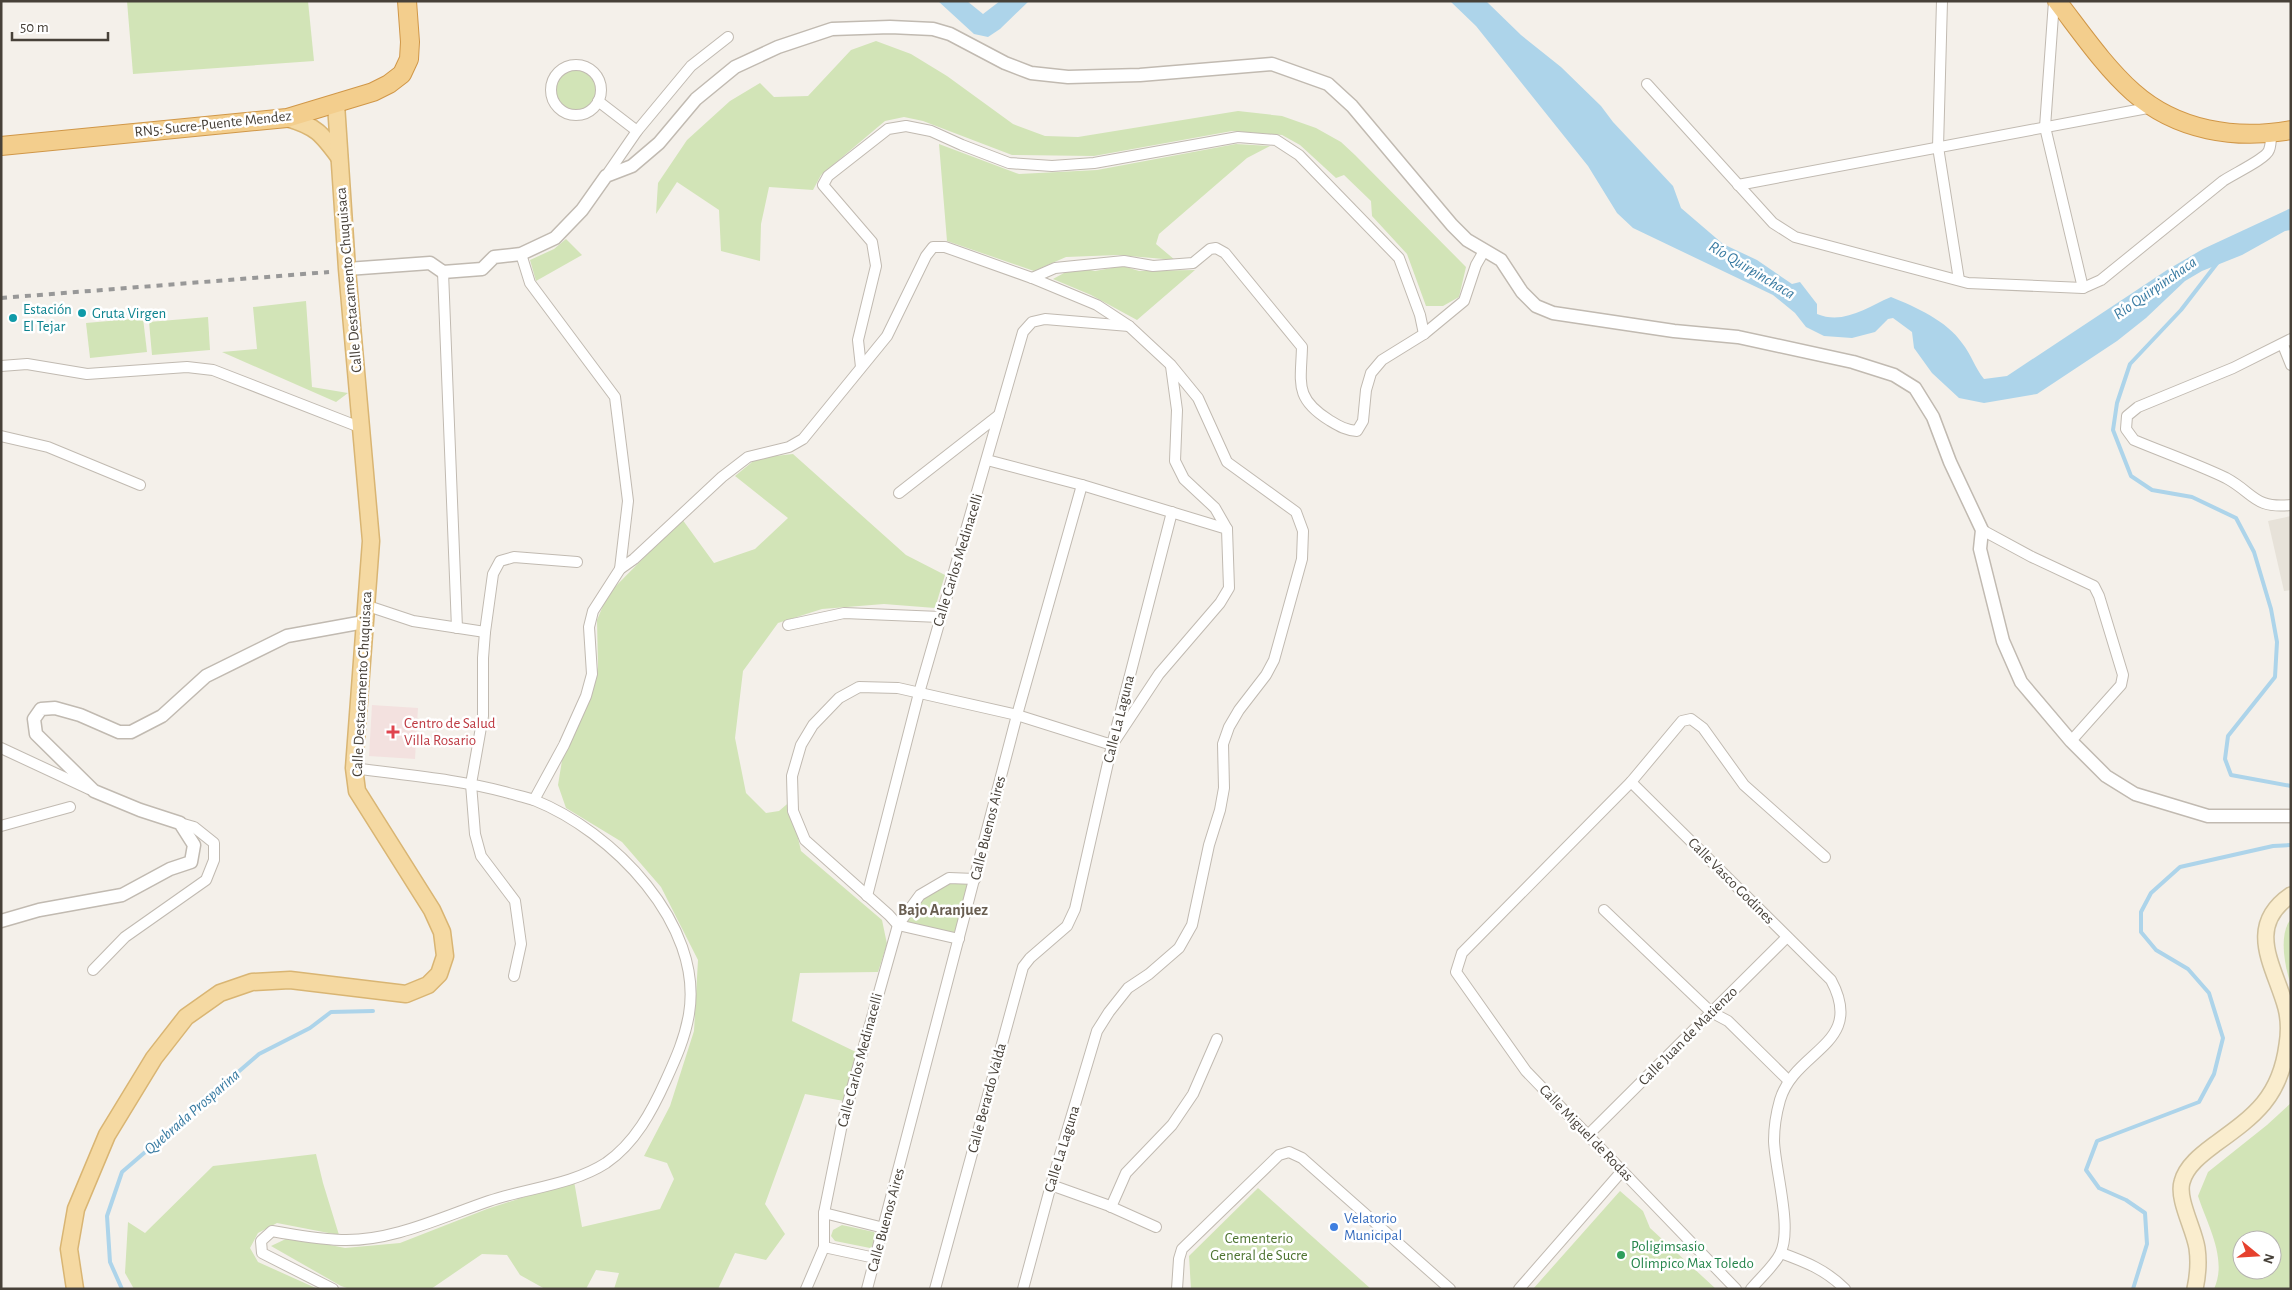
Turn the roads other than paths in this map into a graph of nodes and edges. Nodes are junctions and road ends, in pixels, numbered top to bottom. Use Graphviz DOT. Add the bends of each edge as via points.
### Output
graph roads {
  1 [pos="407,1"];
  2 [pos="1942,1"];
  3 [pos="2056,1"];
  4 [pos="728,37"];
  5 [pos="1647,84"];
  6 [pos="598,101"];
  7 [pos="336,104"];
  8 [pos="2154,107"];
  9 [pos="288,118"];
  10 [pos="2045,127"];
  11 [pos="637,130"];
  12 [pos="2291,130"];
  13 [pos="2271,134"];
  14 [pos="1,146"];
  15 [pos="1938,147"];
  16 [pos="339,157"];
  17 [pos="606,176"];
  18 [pos="1738,185"];
  19 [pos="1484,251"];
  20 [pos="521,254"];
  21 [pos="347,269"];
  22 [pos="443,272"];
  23 [pos="1032,278"];
  24 [pos="1959,280"];
  25 [pos="2082,288"];
  26 [pos="1129,326"];
  27 [pos="1424,334"];
  28 [pos="2287,342"];
  29 [pos="1171,365"];
  30 [pos="2291,365"];
  31 [pos="1,366"];
  32 [pos="861,367"];
  33 [pos="999,415"];
  34 [pos="362,428"];
  35 [pos="1,436"];
  36 [pos="987,460"];
  37 [pos="140,484"];
  38 [pos="1082,485"];
  39 [pos="899,493"];
  40 [pos="2291,505"];
  41 [pos="1172,512"];
  42 [pos="1227,529"];
  43 [pos="1982,530"];
  44 [pos="577,562"];
  45 [pos="620,569"];
  46 [pos="365,605"];
  47 [pos="940,616"];
  48 [pos="364,622"];
  49 [pos="788,625"];
  50 [pos="457,628"];
  51 [pos="485,632"];
  52 [pos="919,693"];
  53 [pos="1017,715"];
  54 [pos="2071,741"];
  55 [pos="1112,745"];
  56 [pos="1,748"];
  57 [pos="354,768"];
  58 [pos="1631,782"];
  59 [pos="471,784"];
  60 [pos="94,791"];
  61 [pos="534,800"];
  62 [pos="70,808"];
  63 [pos="2291,816"];
  64 [pos="180,823"];
  65 [pos="1,826"];
  66 [pos="1825,857"];
  67 [pos="975,880"];
  68 [pos="2291,895"];
  69 [pos="867,896"];
  70 [pos="1604,910"];
  71 [pos="1,922"];
  72 [pos="898,925"];
  73 [pos="1067,926"];
  74 [pos="1787,937"];
  75 [pos="959,939"];
  76 [pos="93,970"];
  77 [pos="514,976"];
  78 [pos="1712,1012"];
  79 [pos="1217,1039"];
  80 [pos="1788,1080"];
  81 [pos="1588,1135"];
  82 [pos="1622,1170"];
  83 [pos="1051,1185"];
  84 [pos="1111,1207"];
  85 [pos="824,1213"];
  86 [pos="1156,1226"];
  87 [pos="884,1228"];
  88 [pos="824,1247"];
  89 [pos="1781,1253"];
  90 [pos="875,1258"];
  91 [pos="75,1289"];
  92 [pos="333,1289"];
  93 [pos="806,1289"];
  94 [pos="868,1289"];
  95 [pos="935,1289"];
  96 [pos="1023,1289"];
  97 [pos="1177,1289"];
  98 [pos="1450,1289"];
  99 [pos="1518,1289"];
  100 [pos="1736,1289"];
  101 [pos="1751,1289"];
  102 [pos="1845,1289"];
  103 [pos="2195,1289"];
  1 -- 7 [label="highway, RN5: Sucre-Puente Mendez" via="409,59 402,74 373,92"];
  2 -- 15 [label="street"];
  3 -- 8 [label="highway" via="2108,64 2134,92"];
  3 -- 10 [label="street"];
  4 -- 11 [label="street" via="691,66"];
  5 -- 18 [label="street"];
  6 -- 6 [label="street" via="600,85 591,71 576,65 568,66 555,76 551,92 563,112 579,115"];
  6 -- 11 [label="street"];
  7 -- 9 [label="highway, RN5: Sucre-Puente Mendez"];
  7 -- 16 [label="main road, Calle Destacamento Chuquisaca"];
  8 -- 10 [label="street"];
  8 -- 13 [label="highway" via="2205,129 2231,134"];
  9 -- 14 [label="highway, RN5: Sucre-Puente Mendez"];
  9 -- 16 [label="main road" via="317,130"];
  10 -- 15 [label="street"];
  10 -- 25 [label="street"];
  11 -- 17 [label="street"];
  12 -- 13 [label="highway"];
  13 -- 25 [label="street" via="2269,151 2260,160 2223,181 2101,280"];
  15 -- 18 [label="street"];
  15 -- 24 [label="street"];
  16 -- 21 [label="main road, Calle Destacamento Chuquisaca"];
  17 -- 19 [label="street" via="632,166 659,143 696,100 735,67 778,47 832,29 933,29 1031,73 1068,77 1140,75 1272,64 1328,84 1352,106 1452,225"];
  17 -- 20 [label="street" via="582,210 555,238"];
  18 -- 24 [label="street" via="1774,223 1795,238"];
  19 -- 27 [label="street" via="1464,301"];
  19 -- 43 [label="street" via="1501,260 1522,292 1536,306 1553,313 1738,337 1854,362 1894,375 1915,388 1933,417"];
  20 -- 22 [label="street" via="494,258 482,269"];
  20 -- 45 [label="street" via="530,283 616,397 628,501"];
  21 -- 22 [label="street" via="430,263"];
  21 -- 34 [label="main road, Calle Destacamento Chuquisaca"];
  22 -- 50 [label="street"];
  23 -- 26 [label="street, Calle La Laguna" via="1097,305"];
  23 -- 27 [label="street" via="1055,268 1124,261 1153,266 1193,263 1216,248 1225,253 1302,347 1299,375 1304,396 1314,410 1345,430 1357,431 1363,421 1366,390 1371,374 1382,360"];
  23 -- 32 [label="street, Calle La Laguna" via="945,247 933,247 887,336"];
  24 -- 25 [label="street"];
  26 -- 29 [label="street, Calle La Laguna"];
  26 -- 33 [label="street, Calle Carlos Medinacelli" via="1045,319 1032,322 1023,332"];
  27 -- 32 [label="street" via="1399,258 1299,155 1276,140 1238,137 1094,163 1052,166 1010,163 931,131 906,126 888,129 828,176 823,185 872,242 876,266 858,340"];
  28 -- 30 [label="street"];
  28 -- 40 [label="street" via="2233,368 2138,406 2127,416 2126,429 2134,440 2228,479 2258,502 2274,507"];
  29 -- 42 [label="street" via="1177,410 1174,461 1184,479 1215,508"];
  29 -- 83 [label="street, Calle La Laguna" via="1198,398 1227,462 1296,512 1304,531 1302,559 1274,660 1266,676 1239,710 1223,744 1224,788 1192,924 1178,948 1150,974 1128,988 1097,1031"];
  31 -- 34 [label="street" via="27,364 87,374 187,367 213,370"];
  32 -- 45 [label="street" via="803,439 789,447 748,457"];
  33 -- 36 [label="street, Calle Carlos Medinacelli"];
  33 -- 39 [label="street"];
  34 -- 46 [label="main road, Calle Destacamento Chuquisaca" via="371,541"];
  35 -- 37 [label="street" via="48,446"];
  36 -- 38 [label="street"];
  36 -- 47 [label="street, Calle Carlos Medinacelli"];
  38 -- 41 [label="street"];
  38 -- 53 [label="street, Calle Buenos Aires"];
  41 -- 42 [label="street"];
  41 -- 55 [label="street, Calle La Laguna"];
  42 -- 55 [label="street" via="1229,588 1159,674"];
  43 -- 54 [label="street" via="1980,549 2003,640 2020,682"];
  43 -- 54 [label="street" via="2094,586 2099,596 2123,675 2121,686"];
  44 -- 51 [label="street" via="514,557 500,561 493,574"];
  45 -- 61 [label="street" via="593,611 589,627 592,674 586,696"];
  46 -- 48 [label="main road, Calle Destacamento Chuquisaca"];
  46 -- 50 [label="street" via="413,620"];
  47 -- 49 [label="street" via="844,613"];
  47 -- 52 [label="street, Calle Carlos Medinacelli"];
  48 -- 57 [label="main road, Calle Destacamento Chuquisaca"];
  48 -- 60 [label="street" via="286,636 206,676 162,716 131,732 118,732 55,708 41,708 34,719 36,734"];
  50 -- 51 [label="street"];
  51 -- 59 [label="street" via="483,716"];
  52 -- 53 [label="street"];
  52 -- 69 [label="street, Calle Carlos Medinacelli"];
  52 -- 69 [label="street" via="898,688 859,686 839,698 813,725 801,745 792,776 793,811 805,840"];
  53 -- 55 [label="street"];
  53 -- 67 [label="street, Calle Buenos Aires"];
  54 -- 63 [label="street" via="2106,776 2135,794 2208,816"];
  55 -- 73 [label="street, Calle La Laguna" via="1075,909"];
  56 -- 60 [label="street"];
  57 -- 59 [label="street"];
  57 -- 91 [label="main road, Calle Destacamento Chuquisaca" via="357,791 432,910 442,932 446,956 439,974 428,985 406,994 290,980 252,982 220,993 186,1018 154,1058 107,1135 76,1209 70,1249"];
  58 -- 66 [label="street" via="1682,721 1691,719 1703,728 1744,785"];
  58 -- 74 [label="street, Calle Vasco Godines"];
  58 -- 81 [label="street, Calle Miguel de Rodas" via="1462,953 1456,972 1526,1071"];
  59 -- 61 [label="street"];
  59 -- 77 [label="street" via="475,834 481,856 515,900 521,944"];
  60 -- 64 [label="street"];
  61 -- 92 [label="street" via="576,823 617,852 646,885 670,920 683,947 689,973 690,1012 682,1043 659,1096 632,1142 582,1175 371,1238 342,1240 272,1231 261,1241 262,1253"];
  62 -- 65 [label="street"];
  64 -- 71 [label="street" via="194,845 191,862 170,869 122,895 39,910"];
  64 -- 76 [label="street" via="194,827 214,843 214,860 206,880 125,937"];
  67 -- 72 [label="street, Calle Carlos Medinacelli" via="949,878 920,895"];
  67 -- 75 [label="street, Calle Buenos Aires"];
  68 -- 103 [label="main road" via="2274,910 2265,937 2266,952 2286,1008 2287,1047 2280,1074 2271,1095 2255,1114 2200,1156 2182,1181 2181,1192 2197,1246 2199,1271"];
  69 -- 72 [label="street"];
  70 -- 78 [label="street"];
  72 -- 75 [label="street"];
  72 -- 85 [label="street, Calle Carlos Medinacelli" via="842,1124"];
  73 -- 95 [label="street, Calle Berardo Valda" via="1023,967"];
  74 -- 78 [label="street, Calle Juan de Matienzo"];
  74 -- 80 [label="street, Calle Vasco Godines" via="1831,980 1842,1013 1834,1035"];
  75 -- 87 [label="street, Calle Buenos Aires"];
  78 -- 80 [label="street" via="1728,1021"];
  78 -- 81 [label="street, Calle Juan de Matienzo"];
  79 -- 84 [label="street" via="1193,1094 1172,1125 1126,1173"];
  80 -- 89 [label="street" via="1774,1123 1785,1226"];
  81 -- 82 [label="street, Calle Miguel de Rodas"];
  82 -- 99 [label="street"];
  82 -- 100 [label="street, Calle Miguel de Rodas"];
  83 -- 84 [label="street"];
  83 -- 96 [label="street, Calle La Laguna"];
  84 -- 86 [label="street"];
  85 -- 87 [label="street"];
  85 -- 88 [label="street, Calle Carlos Medinacelli"];
  87 -- 90 [label="street, Calle Buenos Aires"];
  88 -- 90 [label="street"];
  88 -- 93 [label="street, Calle Carlos Medinacelli"];
  89 -- 101 [label="street"];
  89 -- 102 [label="street" via="1814,1265"];
  90 -- 94 [label="street, Calle Buenos Aires"];
  97 -- 98 [label="street" via="1182,1249 1279,1155 1289,1152 1302,1158"];
}
